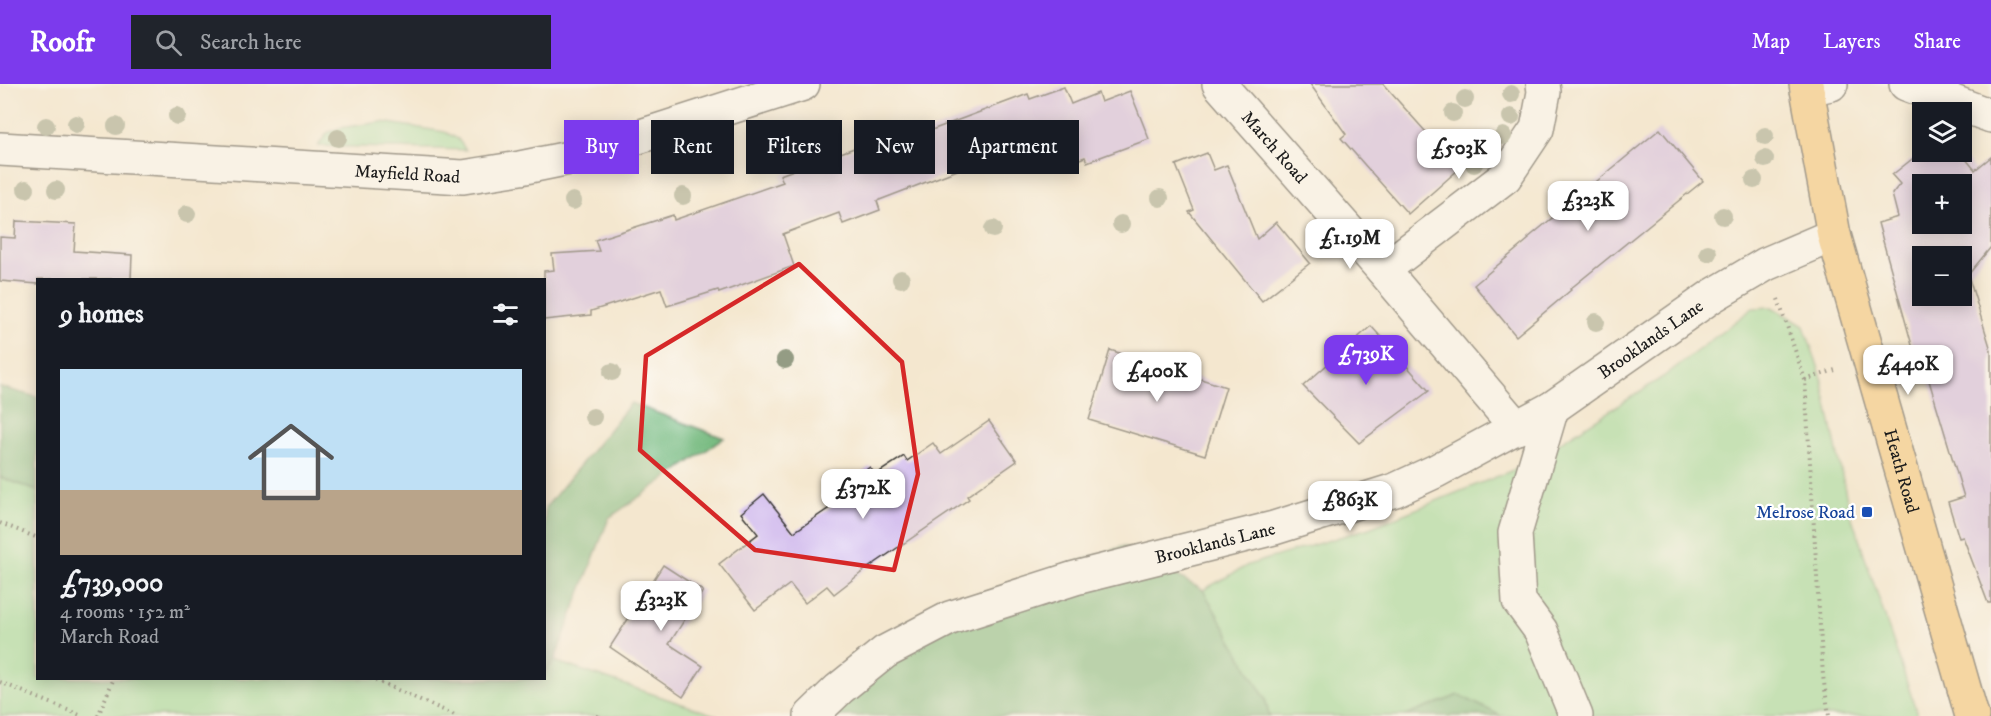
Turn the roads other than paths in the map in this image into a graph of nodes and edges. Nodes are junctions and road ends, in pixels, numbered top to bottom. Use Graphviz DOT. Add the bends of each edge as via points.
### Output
graph roads {
  1 [pos="803,84"];
  2 [pos="1219,84"];
  3 [pos="1543,84"];
  4 [pos="1906,84"];
  5 [pos="1815,86"];
  6 [pos="1991,116"];
  7 [pos="0,149"];
  8 [pos="1834,235"];
  9 [pos="1383,270"];
  10 [pos="1552,408"];
  11 [pos="1517,428"];
  12 [pos="811,716"];
  13 [pos="1576,716"];
  14 [pos="1972,716"];
  1 -- 7 [label="street, Mayfield Road" via="579,156 463,177"];
  2 -- 9 [label="street, March Road"];
  3 -- 9 [label="street" via="1537,129 1505,177"];
  4 -- 6 [label="street"];
  5 -- 8 [label="main road, Heath Road"];
  8 -- 10 [label="street, Brooklands Lane" via="1766,264 1712,296"];
  8 -- 14 [label="main road, Heath Road"];
  9 -- 11 [label="street, March Road"];
  10 -- 11 [label="street, Brooklands Lane"];
  10 -- 13 [label="street" via="1515,533 1519,602 1541,631"];
  11 -- 12 [label="street, Brooklands Lane" via="1436,471 1364,501 1075,578 950,618 885,652"];
}
